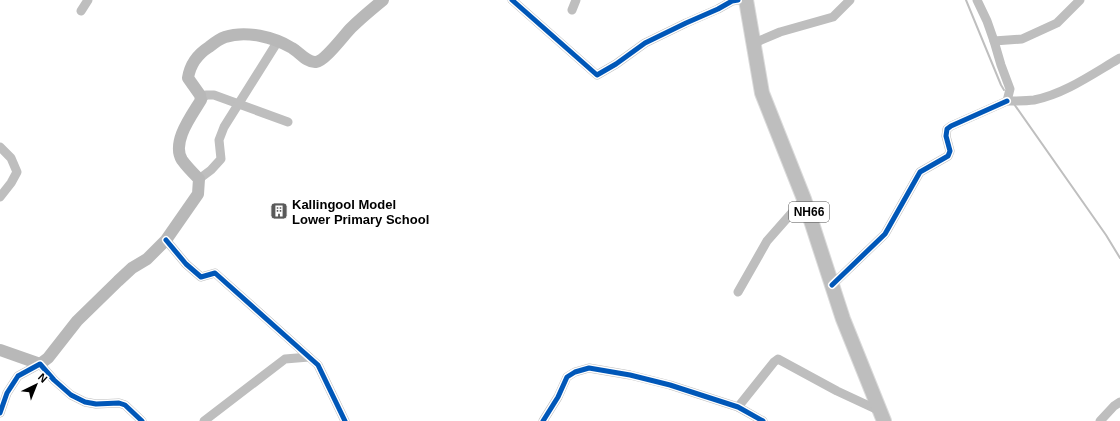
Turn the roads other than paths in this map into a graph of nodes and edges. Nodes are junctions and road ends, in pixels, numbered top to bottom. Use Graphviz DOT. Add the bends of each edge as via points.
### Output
graph roads {
  1 [pos="88,0"];
  2 [pos="383,0"];
  3 [pos="512,0"];
  4 [pos="576,0"];
  5 [pos="738,0"];
  6 [pos="746,0"];
  7 [pos="850,0"];
  8 [pos="977,0"];
  9 [pos="1080,0"];
  10 [pos="572,10"];
  11 [pos="80,11"];
  12 [pos="278,41"];
  13 [pos="994,42"];
  14 [pos="754,43"];
  15 [pos="1120,58"];
  16 [pos="201,100"];
  17 [pos="1007,101"];
  18 [pos="238,104"];
  19 [pos="288,122"];
  20 [pos="0,147"];
  21 [pos="199,179"];
  22 [pos="0,197"];
  23 [pos="804,199"];
  24 [pos="166,240"];
  25 [pos="832,285"];
  26 [pos="738,292"];
  27 [pos="0,350"];
  28 [pos="309,357"];
  29 [pos="40,364"];
  30 [pos="1120,402"];
  31 [pos="738,407"];
  32 [pos="0,413"];
  33 [pos="882,416"];
  34 [pos="142,421"];
  35 [pos="204,421"];
  36 [pos="345,421"];
  37 [pos="543,421"];
  38 [pos="763,421"];
  39 [pos="1100,421"];
  1 -- 11 [label="street"];
  2 -- 12 [label="main road" via="319,61 311,61"];
  3 -- 5 [label="street" via="597,75 645,43"];
  4 -- 10 [label="street"];
  6 -- 14 [label="main road, NH66"];
  7 -- 14 [label="street" via="833,16 780,32"];
  8 -- 13 [label="street"];
  9 -- 13 [label="street" via="1057,23 1022,39"];
  12 -- 16 [label="main road" via="251,34 238,34 223,37 206,49 196,59 188,78"];
  12 -- 18 [label="street"];
  13 -- 17 [label="street" via="1010,89"];
  14 -- 23 [label="main road, NH66" via="762,93"];
  15 -- 17 [label="street" via="1058,92 1034,100"];
  16 -- 18 [label="street" via="206,95 214,95"];
  16 -- 21 [label="main road" via="178,144 182,159"];
  17 -- 25 [label="street" via="947,129 950,151 948,156 920,172 885,234"];
  18 -- 19 [label="street"];
  18 -- 21 [label="street" via="224,127 220,140 221,159"];
  20 -- 22 [label="street" via="11,158 17,172"];
  21 -- 24 [label="main road" via="198,194"];
  23 -- 25 [label="main road, NH66"];
  23 -- 26 [label="street" via="767,241"];
  24 -- 28 [label="street" via="201,277 215,273"];
  24 -- 29 [label="main road" via="132,268 77,321 48,358"];
  25 -- 33 [label="main road, NH66"];
  27 -- 29 [label="main road"];
  28 -- 35 [label="street" via="285,359"];
  28 -- 36 [label="street" via="318,365"];
  29 -- 32 [label="street" via="18,376 7,393"];
  29 -- 34 [label="street" via="71,395 85,402 125,405"];
  30 -- 39 [label="street"];
  31 -- 33 [label="street" via="778,358"];
  31 -- 37 [label="street" via="670,384 590,368 567,377"];
  31 -- 38 [label="street"];
}
